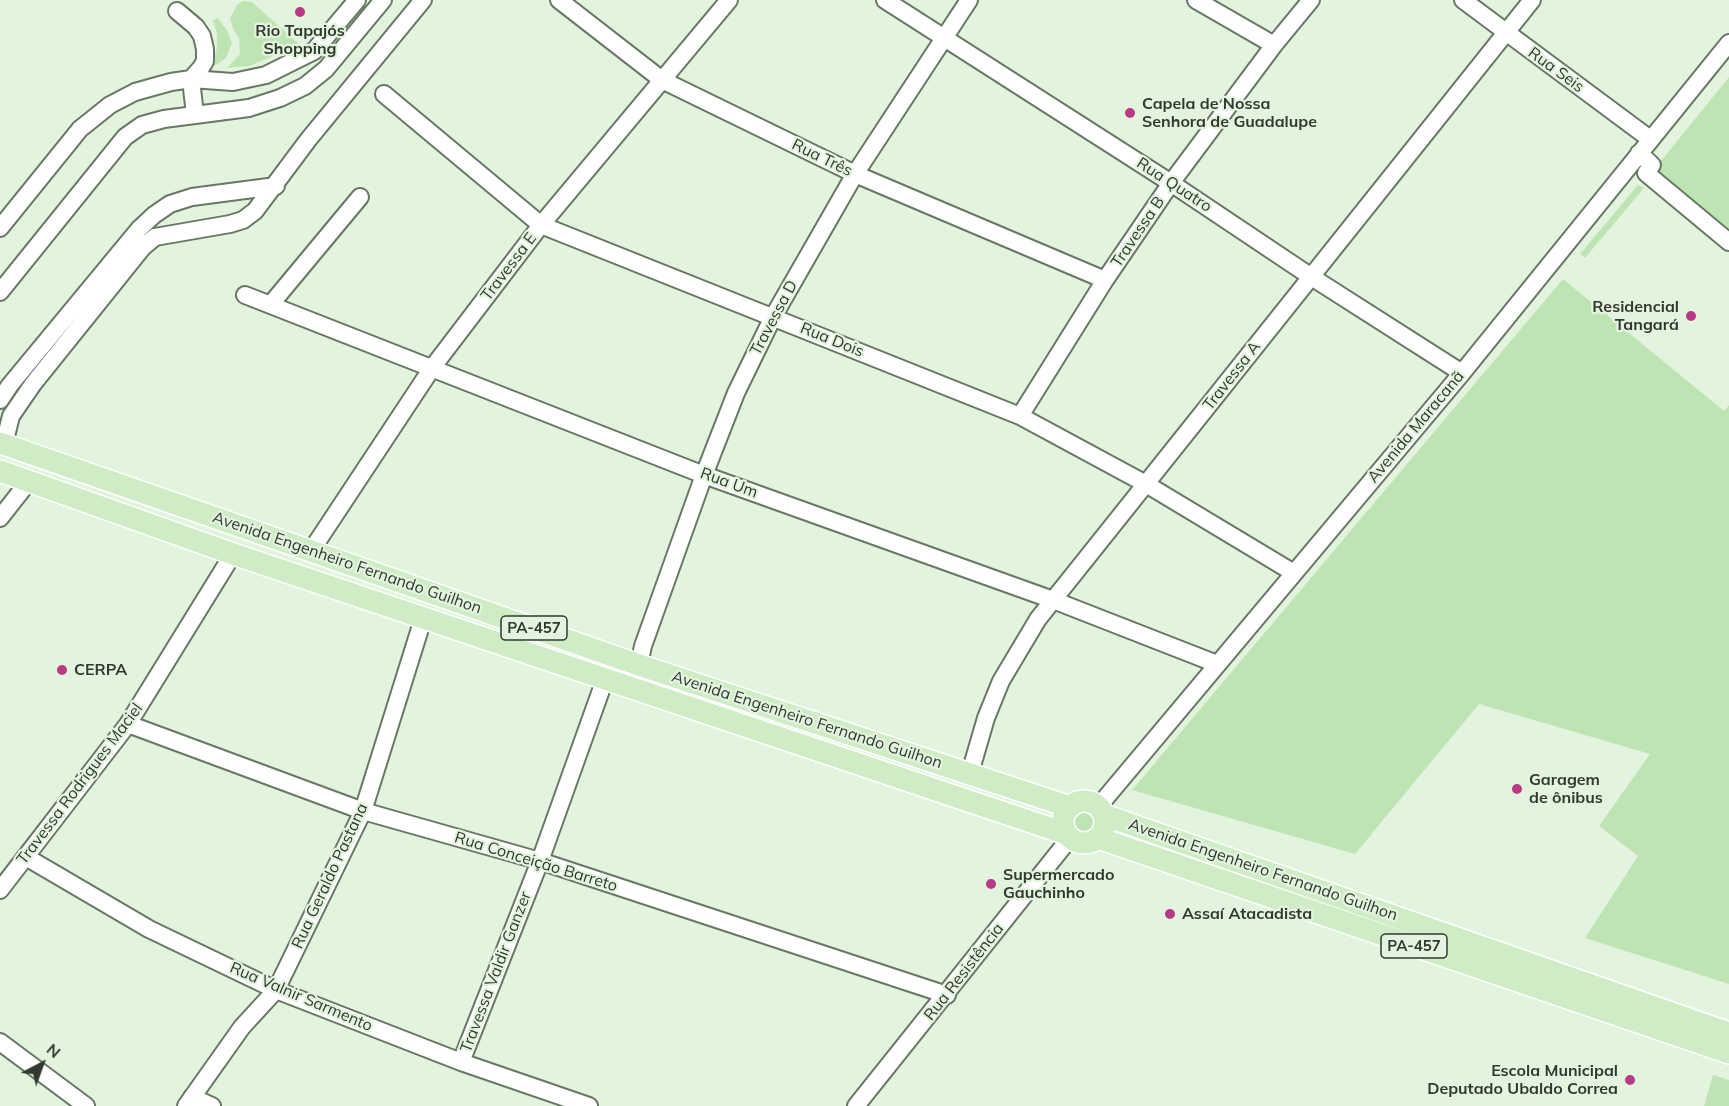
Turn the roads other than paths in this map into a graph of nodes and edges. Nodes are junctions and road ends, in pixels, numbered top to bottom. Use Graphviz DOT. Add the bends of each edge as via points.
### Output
graph roads {
  1 [pos="357,0"];
  2 [pos="383,0"];
  3 [pos="423,0"];
  4 [pos="559,0"];
  5 [pos="729,0"];
  6 [pos="885,0"];
  7 [pos="969,0"];
  8 [pos="1196,0"];
  9 [pos="1311,0"];
  10 [pos="1463,0"];
  11 [pos="1532,0"];
  12 [pos="177,11"];
  13 [pos="1505,32"];
  14 [pos="943,37"];
  15 [pos="1729,44"];
  16 [pos="1274,45"];
  17 [pos="191,79"];
  18 [pos="662,80"];
  19 [pos="384,94"];
  20 [pos="195,116"];
  21 [pos="1650,139"];
  22 [pos="1639,153"];
  23 [pos="855,174"];
  24 [pos="1172,183"];
  25 [pos="276,186"];
  26 [pos="360,197"];
  27 [pos="147,221"];
  28 [pos="541,225"];
  29 [pos="0,228"];
  30 [pos="154,237"];
  31 [pos="1729,242"];
  32 [pos="1310,276"];
  33 [pos="1105,280"];
  34 [pos="0,292"];
  35 [pos="245,295"];
  36 [pos="271,304"];
  37 [pos="773,317"];
  38 [pos="432,368"];
  39 [pos="1462,372"];
  40 [pos="0,400"];
  41 [pos="1020,416"];
  42 [pos="2,443"];
  43 [pos="0,471"];
  44 [pos="704,474"];
  45 [pos="29,482"];
  46 [pos="1146,484"];
  47 [pos="0,518"];
  48 [pos="311,551"];
  49 [pos="233,554"];
  50 [pos="1294,573"];
  51 [pos="1053,600"];
  52 [pos="423,619"];
  53 [pos="1217,663"];
  54 [pos="639,665"];
  55 [pos="606,678"];
  56 [pos="128,724"];
  57 [pos="970,773"];
  58 [pos="1070,807"];
  59 [pos="363,811"];
  60 [pos="1101,811"];
  61 [pos="1069,836"];
  62 [pos="1098,838"];
  63 [pos="26,857"];
  64 [pos="540,861"];
  65 [pos="0,890"];
  66 [pos="276,990"];
  67 [pos="947,995"];
  68 [pos="1729,1033"];
  69 [pos="0,1042"];
  70 [pos="1729,1053"];
  71 [pos="461,1062"];
  72 [pos="189,1101"];
  73 [pos="86,1106"];
  74 [pos="212,1106"];
  75 [pos="589,1106"];
  76 [pos="856,1106"];
  1 -- 17 [label="street" via="314,51 291,64 266,75 233,82"];
  2 -- 20 [label="street" via="326,69 305,86 249,108"];
  3 -- 25 [label="street" via="308,140"];
  4 -- 18 [label="street, Rua Três"];
  5 -- 18 [label="street, Travessa E"];
  6 -- 14 [label="street, Rua Quatro"];
  7 -- 14 [label="street, Travessa D"];
  8 -- 16 [label="street"];
  9 -- 16 [label="street, Travessa B"];
  10 -- 13 [label="street, Rua Seis"];
  11 -- 13 [label="street, Travessa A"];
  12 -- 17 [label="street" via="196,27 206,50 201,69"];
  13 -- 21 [label="street, Rua Seis"];
  13 -- 32 [label="street, Travessa A"];
  14 -- 23 [label="street, Travessa D"];
  14 -- 24 [label="street, Rua Quatro"];
  15 -- 21 [label="street, Avenida Maracanã"];
  16 -- 24 [label="street, Travessa B"];
  17 -- 20 [label="street"];
  17 -- 29 [label="street" via="135,92 110,105 80,129"];
  18 -- 23 [label="street, Rua Três"];
  18 -- 28 [label="street, Travessa E"];
  19 -- 28 [label="street, Rua Dois"];
  20 -- 34 [label="street" via="164,118 142,125 125,137"];
  21 -- 22 [label="street, Avenida Maracanã"];
  22 -- 31 [label="street" via="1652,165 1646,173"];
  22 -- 39 [label="street, Avenida Maracanã"];
  23 -- 33 [label="street, Rua Três"];
  23 -- 37 [label="street, Travessa D"];
  24 -- 32 [label="street, Rua Quatro"];
  24 -- 33 [label="street, Travessa B"];
  25 -- 27 [label="street" via="192,197 170,204"];
  25 -- 30 [label="street" via="243,219"];
  26 -- 36 [label="street"];
  27 -- 30 [label="street"];
  27 -- 40 [label="street"];
  28 -- 37 [label="street, Rua Dois"];
  28 -- 38 [label="street, Travessa E"];
  30 -- 42 [label="street" via="33,384 11,416"];
  32 -- 39 [label="street, Rua Quatro"];
  32 -- 46 [label="street, Travessa A"];
  33 -- 41 [label="street, Travessa B"];
  35 -- 36 [label="street, Rua Um"];
  36 -- 38 [label="street, Rua Um"];
  37 -- 41 [label="street, Rua Dois"];
  37 -- 44 [label="street, Travessa D" via="736,393"];
  38 -- 44 [label="street, Rua Um"];
  38 -- 48 [label="street, Travessa E"];
  39 -- 50 [label="street, Avenida Maracanã"];
  41 -- 46 [label="street, Rua Dois"];
  42 -- 48 [label="main road, Avenida Engenheiro Fernando Guilhon / PA-457"];
  43 -- 45 [label="main road, Avenida Engenheiro Fernando Guilhon / PA-457"];
  44 -- 51 [label="street, Rua Um"];
  44 -- 54 [label="street, Travessa D"];
  45 -- 47 [label="street"];
  45 -- 49 [label="main road, Avenida Engenheiro Fernando Guilhon / PA-457"];
  46 -- 50 [label="street, Rua Dois"];
  46 -- 51 [label="street, Travessa A"];
  48 -- 54 [label="main road, Avenida Engenheiro Fernando Guilhon / PA-457"];
  49 -- 52 [label="main road, Avenida Engenheiro Fernando Guilhon / PA-457"];
  49 -- 56 [label="street, Travessa Rodrigues Maciel"];
  50 -- 53 [label="street, Avenida Maracanã"];
  51 -- 53 [label="street, Rua Um"];
  51 -- 57 [label="street, Travessa A" via="1001,681"];
  52 -- 55 [label="main road, Avenida Engenheiro Fernando Guilhon / PA-457"];
  52 -- 59 [label="street, Rua Geraldo Pastana"];
  53 -- 60 [label="street, Avenida Maracanã"];
  54 -- 57 [label="main road, Avenida Engenheiro Fernando Guilhon / PA-457"];
  55 -- 61 [label="main road, Avenida Engenheiro Fernando Guilhon / PA-457"];
  55 -- 64 [label="street, Travessa Valdir Ganzer"];
  56 -- 59 [label="street, Rua Conceição Barreto"];
  56 -- 63 [label="street, Travessa Rodrigues Maciel"];
  57 -- 58 [label="main road, Avenida Engenheiro Fernando Guilhon / PA-457"];
  58 -- 60 [label="main road, Avenida Engenheiro Fernando Guilhon / PA-457" via="1084,801"];
  58 -- 61 [label="main road" via="1063,820"];
  59 -- 64 [label="street, Rua Conceição Barreto"];
  59 -- 66 [label="street, Rua Geraldo Pastana"];
  60 -- 62 [label="main road, Avenida Engenheiro Fernando Guilhon" via="1105,825"];
  60 -- 68 [label="main road, Avenida Engenheiro Fernando Guilhon / PA-457"];
  61 -- 62 [label="main road, Avenida Engenheiro Fernando Guilhon / PA-457" via="1084,843"];
  61 -- 67 [label="street, Rua Resistência"];
  62 -- 70 [label="main road, Avenida Engenheiro Fernando Guilhon / PA-457"];
  63 -- 65 [label="street, Travessa Rodrigues Maciel"];
  63 -- 66 [label="street, Rua Valnir Sarmento" via="149,929"];
  64 -- 67 [label="street, Rua Conceição Barreto"];
  64 -- 71 [label="street, Travessa Valdir Ganzer"];
  66 -- 71 [label="street, Rua Valnir Sarmento"];
  66 -- 72 [label="street, Rua Geraldo Pastana" via="242,1028"];
  67 -- 76 [label="street, Rua Resistência"];
  69 -- 73 [label="street"];
  71 -- 75 [label="street, Rua Valnir Sarmento"];
  72 -- 74 [label="street"];
}
